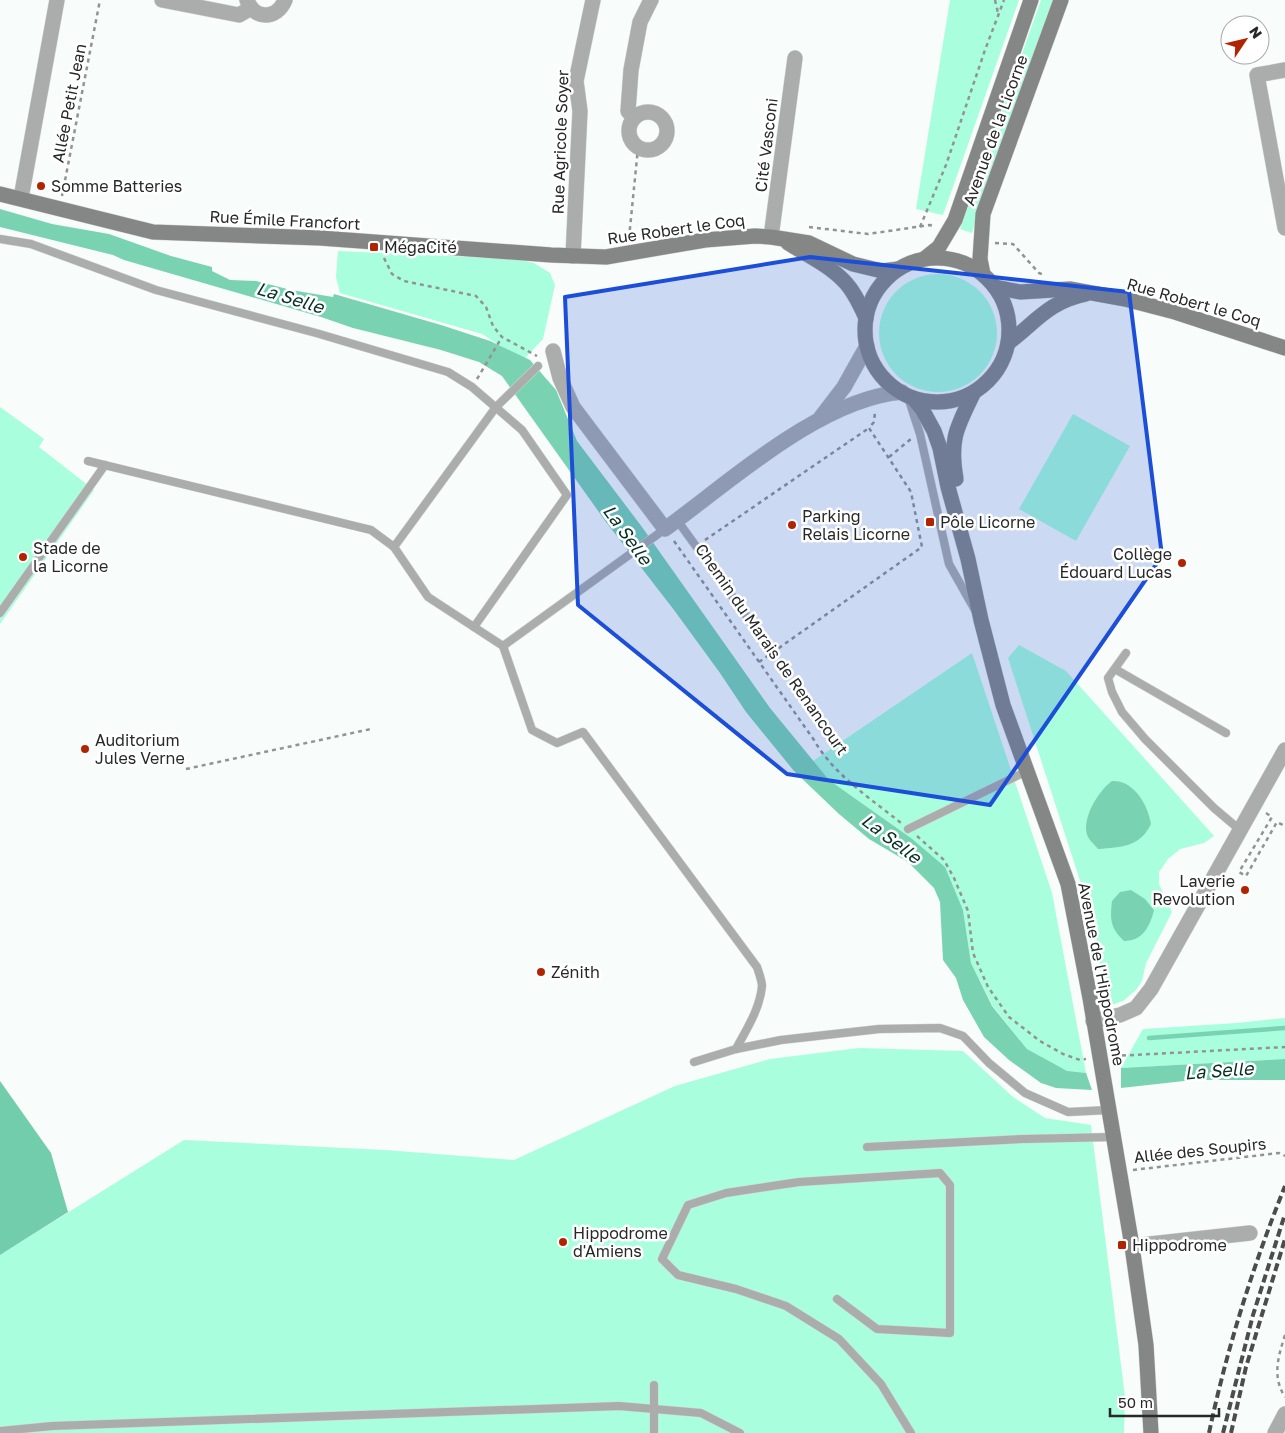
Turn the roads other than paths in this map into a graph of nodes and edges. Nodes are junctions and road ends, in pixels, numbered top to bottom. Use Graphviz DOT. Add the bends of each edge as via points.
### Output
graph roads {
  1 [pos="57,0"];
  2 [pos="162,0"];
  3 [pos="285,0"];
  4 [pos="593,0"];
  5 [pos="651,0"];
  6 [pos="1031,0"];
  7 [pos="1061,0"];
  8 [pos="249,4"];
  9 [pos="795,58"];
  10 [pos="1285,70"];
  11 [pos="634,118"];
  12 [pos="0,194"];
  13 [pos="21,198"];
  14 [pos="1285,228"];
  15 [pos="0,238"];
  16 [pos="777,238"];
  17 [pos="573,256"];
  18 [pos="924,259"];
  19 [pos="898,269"];
  20 [pos="983,274"];
  21 [pos="995,287"];
  22 [pos="1091,293"];
  23 [pos="866,318"];
  24 [pos="1008,343"];
  25 [pos="867,346"];
  26 [pos="1285,348"];
  27 [pos="553,350"];
  28 [pos="540,363"];
  29 [pos="974,392"];
  30 [pos="908,395"];
  31 [pos="496,407"];
  32 [pos="820,419"];
  33 [pos="88,461"];
  34 [pos="105,465"];
  35 [pos="666,529"];
  36 [pos="962,534"];
  37 [pos="394,548"];
  38 [pos="0,613"];
  39 [pos="981,620"];
  40 [pos="474,627"];
  41 [pos="761,636"];
  42 [pos="503,646"];
  43 [pos="1126,653"];
  44 [pos="1115,669"];
  45 [pos="1226,733"];
  46 [pos="1285,750"];
  47 [pos="1027,771"];
  48 [pos="908,828"];
  49 [pos="1240,830"];
  50 [pos="1094,1021"];
  51 [pos="736,1048"];
  52 [pos="694,1062"];
  53 [pos="1108,1105"];
  54 [pos="1113,1137"];
  55 [pos="867,1147"];
  56 [pos="1250,1234"];
  57 [pos="1132,1246"];
  58 [pos="837,1299"];
  59 [pos="654,1385"];
  60 [pos="655,1408"];
  61 [pos="1285,1414"];
  62 [pos="0,1430"];
  63 [pos="654,1433"];
  64 [pos="740,1433"];
  65 [pos="911,1433"];
  66 [pos="1150,1433"];
  67 [pos="1274,1433"];
  1 -- 13 [label="street"];
  2 -- 8 [label="street" via="238,16"];
  3 -- 8 [label="street" via="273,14 261,14"];
  4 -- 17 [label="street, Rue Agricole Soyer" via="576,82 580,111"];
  5 -- 11 [label="street" via="640,22 630,70 628,111"];
  6 -- 18 [label="main road, Avenue de la Licorne" via="955,220 939,247"];
  7 -- 20 [label="main road, Avenue de la Licorne" via="982,214 980,259"];
  9 -- 16 [label="street, Cité Vasconi"];
  10 -- 14 [label="street" via="1257,75"];
  11 -- 11 [label="street" via="646,112 663,120 667,132 662,144 657,148 638,148 629,134"];
  12 -- 13 [label="main road, Rue Émile Francfort"];
  13 -- 17 [label="main road, Rue Émile Francfort" via="153,232 320,238"];
  15 -- 31 [label="lane" via="31,244 156,290 448,372"];
  16 -- 17 [label="main road, Rue Robert le Coq" via="755,236 704,240 606,257"];
  16 -- 19 [label="main road, Rue Robert le Coq" via="809,243 854,264 882,271"];
  16 -- 23 [label="main road" via="830,269 844,281"];
  18 -- 19 [label="main road"];
  18 -- 20 [label="main road" via="945,258 965,263"];
  19 -- 23 [label="main road" via="877,290"];
  20 -- 21 [label="main road"];
  21 -- 22 [label="main road, Rue Robert le Coq" via="1020,292 1070,289"];
  21 -- 24 [label="main road" via="1005,304"];
  22 -- 24 [label="main road, Rue Robert le Coq" via="1056,304"];
  22 -- 26 [label="main road, Rue Robert le Coq" via="1175,312"];
  23 -- 25 [label="main road"];
  24 -- 29 [label="main road" via="996,372"];
  25 -- 30 [label="main road" via="880,373"];
  25 -- 32 [label="street" via="844,387"];
  27 -- 35 [label="street" via="560,378 573,407"];
  28 -- 31 [label="lane"];
  29 -- 30 [label="main road" via="944,402"];
  29 -- 36 [label="main road, Avenue de l'Hippodrome" via="958,424 953,443 952,459"];
  30 -- 32 [label="street" via="885,394"];
  30 -- 36 [label="main road, Avenue de l'Hippodrome" via="922,409 934,431"];
  30 -- 39 [label="lane" via="949,564"];
  31 -- 37 [label="lane"];
  31 -- 40 [label="lane" via="522,430 568,495"];
  32 -- 35 [label="street" via="761,458"];
  33 -- 34 [label="lane"];
  34 -- 37 [label="lane" via="371,530"];
  34 -- 38 [label="lane"];
  35 -- 41 [label="lane" via="696,546"];
  35 -- 42 [label="lane"];
  36 -- 39 [label="main road, Avenue de l'Hippodrome"];
  37 -- 40 [label="lane" via="428,597"];
  39 -- 47 [label="main road, Avenue de l'Hippodrome" via="1004,705"];
  40 -- 42 [label="lane"];
  42 -- 51 [label="lane" via="532,730 557,743 583,732 757,967 762,985 755,1013"];
  43 -- 44 [label="lane"];
  44 -- 45 [label="lane"];
  44 -- 49 [label="lane" via="1108,678 1122,712 1214,808"];
  46 -- 49 [label="street"];
  47 -- 48 [label="lane"];
  47 -- 50 [label="main road, Avenue de l'Hippodrome" via="1068,884"];
  49 -- 50 [label="street" via="1151,989 1136,1008"];
  50 -- 53 [label="main road, Avenue de l'Hippodrome"];
  51 -- 52 [label="lane"];
  51 -- 53 [label="lane" via="879,1029 940,1028 963,1036 1025,1093 1068,1112 1088,1112"];
  53 -- 54 [label="main road, Avenue de l'Hippodrome"];
  54 -- 55 [label="lane"];
  54 -- 57 [label="main road, Avenue de l'Hippodrome"];
  56 -- 57 [label="street"];
  57 -- 66 [label="main road, Avenue de l'Hippodrome" via="1146,1345"];
  58 -- 65 [label="lane" via="877,1329 950,1332 950,1185 940,1173 800,1182 726,1193 688,1205 662,1259 678,1275 786,1306 839,1340 881,1384"];
  59 -- 60 [label="lane"];
  60 -- 62 [label="lane" via="609,1406"];
  60 -- 63 [label="lane"];
  60 -- 64 [label="lane" via="700,1412"];
  61 -- 67 [label="street"];
}
